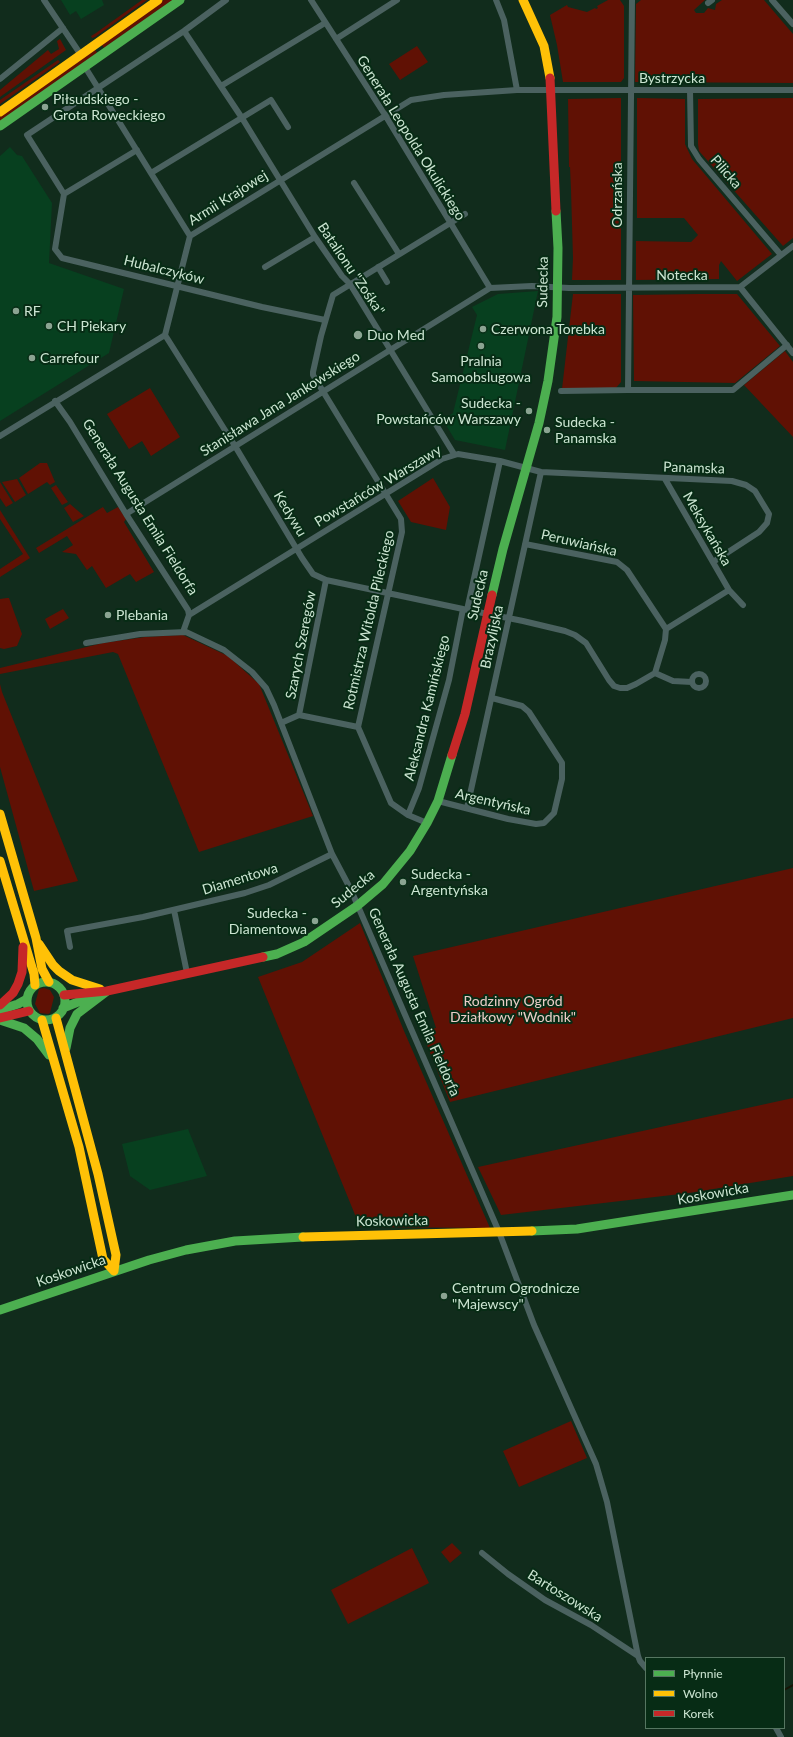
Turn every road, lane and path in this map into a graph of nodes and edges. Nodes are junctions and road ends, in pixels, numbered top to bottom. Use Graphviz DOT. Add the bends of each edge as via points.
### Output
graph roads {
  1 [pos="44,0"];
  2 [pos="158,0"];
  3 [pos="180,0"];
  4 [pos="226,0"];
  5 [pos="311,0"];
  6 [pos="397,0"];
  7 [pos="496,0"];
  8 [pos="523,0"];
  9 [pos="632,0"];
  10 [pos="772,0"];
  11 [pos="325,23"];
  12 [pos="793,24"];
  13 [pos="63,28"];
  14 [pos="184,30"];
  15 [pos="336,39"];
  16 [pos="81,55"];
  17 [pos="85,67"];
  18 [pos="0,79"];
  19 [pos="222,86"];
  20 [pos="99,88"];
  21 [pos="517,90"];
  22 [pos="551,90"];
  23 [pos="630,90"];
  24 [pos="690,90"];
  25 [pos="793,90"];
  26 [pos="0,112"];
  27 [pos="385,115"];
  28 [pos="242,118"];
  29 [pos="0,126"];
  30 [pos="288,127"];
  31 [pos="137,150"];
  32 [pos="151,173"];
  33 [pos="280,180"];
  34 [pos="354,183"];
  35 [pos="64,194"];
  36 [pos="465,214"];
  37 [pos="450,224"];
  38 [pos="190,236"];
  39 [pos="315,237"];
  40 [pos="793,246"];
  41 [pos="399,254"];
  42 [pos="782,255"];
  43 [pos="265,267"];
  44 [pos="378,267"];
  45 [pos="387,282"];
  46 [pos="350,284"];
  47 [pos="177,286"];
  48 [pos="558,287"];
  49 [pos="628,287"];
  50 [pos="740,287"];
  51 [pos="490,288"];
  52 [pos="325,320"];
  53 [pos="165,335"];
  54 [pos="786,345"];
  55 [pos="390,350"];
  56 [pos="793,352"];
  57 [pos="628,390"];
  58 [pos="324,391"];
  59 [pos="561,391"];
  60 [pos="55,401"];
  61 [pos="0,436"];
  62 [pos="235,446"];
  63 [pos="454,454"];
  64 [pos="500,461"];
  65 [pos="526,468"];
  66 [pos="541,472"];
  67 [pos="665,479"];
  68 [pos="386,495"];
  69 [pos="126,514"];
  70 [pos="525,544"];
  71 [pos="297,549"];
  72 [pos="713,562"];
  73 [pos="326,580"];
  74 [pos="730,590"];
  75 [pos="388,593"];
  76 [pos="743,605"];
  77 [pos="465,610"];
  78 [pos="189,615"];
  79 [pos="488,615"];
  80 [pos="508,618"];
  81 [pos="666,629"];
  82 [pos="183,632"];
  83 [pos="86,642"];
  84 [pos="655,673"];
  85 [pos="692,682"];
  86 [pos="492,698"];
  87 [pos="299,715"];
  88 [pos="281,723"];
  89 [pos="358,727"];
  90 [pos="438,801"];
  91 [pos="467,808"];
  92 [pos="0,814"];
  93 [pos="408,815"];
  94 [pos="428,823"];
  95 [pos="332,854"];
  96 [pos="0,861"];
  97 [pos="357,906"];
  98 [pos="174,910"];
  99 [pos="36,938"];
  100 [pos="23,942"];
  101 [pos="70,947"];
  102 [pos="187,973"];
  103 [pos="49,982"];
  104 [pos="35,985"];
  105 [pos="107,991"];
  106 [pos="64,995"];
  107 [pos="26,999"];
  108 [pos="0,1005"];
  109 [pos="64,1008"];
  110 [pos="0,1010"];
  111 [pos="29,1011"];
  112 [pos="56,1018"];
  113 [pos="0,1019"];
  114 [pos="42,1020"];
  115 [pos="66,1050"];
  116 [pos="53,1062"];
  117 [pos="793,1195"];
  118 [pos="499,1232"];
  119 [pos="116,1255"];
  120 [pos="103,1259"];
  121 [pos="132,1265"];
  122 [pos="114,1271"];
  123 [pos="92,1278"];
  124 [pos="0,1310"];
  125 [pos="482,1553"];
  126 [pos="638,1656"];
  127 [pos="645,1667"];
  1 -- 13 [label="street"];
  2 -- 16 [label="street"];
  3 -- 17 [label="street"];
  4 -- 14 [label="street"];
  5 -- 11 [label="street, Generała Leopolda Okulickiego"];
  6 -- 15 [label="street"];
  7 -- 21 [label="street" via="504,20"];
  8 -- 22 [label="street, Sudecka" via="544,46"];
  9 -- 23 [label="street, Odrzańska"];
  10 -- 12 [label="street"];
  11 -- 15 [label="street, Generała Leopolda Okulickiego"];
  11 -- 19 [label="street"];
  13 -- 16 [label="street"];
  13 -- 18 [label="street"];
  14 -- 19 [label="street, Batalionu \"Zośka\""];
  14 -- 20 [label="street"];
  15 -- 27 [label="street, Generała Leopolda Okulickiego"];
  16 -- 26 [label="street"];
  17 -- 20 [label="street"];
  17 -- 29 [label="street"];
  19 -- 28 [label="street, Batalionu \"Zośka\""];
  20 -- 31 [label="street"];
  20 -- 35 [label="street" via="27,135"];
  21 -- 22 [label="street, Armii Krajowej"];
  21 -- 27 [label="street, Armii Krajowej" via="411,100"];
  22 -- 23 [label="street, Bystrzycka"];
  22 -- 48 [label="street, Sudecka"];
  23 -- 24 [label="street, Bystrzycka"];
  23 -- 49 [label="street, Odrzańska"];
  24 -- 25 [label="street, Bystrzycka"];
  24 -- 42 [label="street, Pilicka" via="691,146 699,159"];
  27 -- 33 [label="street, Armii Krajowej"];
  27 -- 37 [label="street, Generała Leopolda Okulickiego"];
  28 -- 30 [label="street" via="271,100"];
  28 -- 32 [label="street"];
  28 -- 33 [label="street, Batalionu \"Zośka\""];
  31 -- 32 [label="street"];
  31 -- 35 [label="street"];
  32 -- 38 [label="street"];
  33 -- 38 [label="street, Armii Krajowej"];
  33 -- 39 [label="street, Batalionu \"Zośka\""];
  34 -- 41 [label="street"];
  35 -- 47 [label="street, Hubalczyków" via="55,249 62,258"];
  36 -- 37 [label="street, Rotmistrza Witolda Pileckiego"];
  37 -- 41 [label="street, Rotmistrza Witolda Pileckiego"];
  37 -- 51 [label="street, Generała Leopolda Okulickiego"];
  38 -- 47 [label="street, Armii Krajowej"];
  39 -- 43 [label="street"];
  39 -- 46 [label="street, Batalionu \"Zośka\""];
  40 -- 42 [label="street"];
  41 -- 44 [label="street, Rotmistrza Witolda Pileckiego"];
  42 -- 50 [label="street"];
  44 -- 45 [label="street"];
  44 -- 46 [label="street, Rotmistrza Witolda Pileckiego"];
  46 -- 52 [label="street, Rotmistrza Witolda Pileckiego" via="333,295"];
  46 -- 55 [label="street, Batalionu \"Zośka\""];
  47 -- 52 [label="street, Hubalczyków"];
  47 -- 53 [label="street, Armii Krajowej"];
  48 -- 49 [label="street, Notecka"];
  48 -- 51 [label="street, Stanisława Jana Jankowskiego"];
  48 -- 65 [label="street, Sudecka" via="557,317 548,384"];
  49 -- 50 [label="street, Notecka"];
  49 -- 57 [label="street, Odrzańska"];
  50 -- 54 [label="street"];
  51 -- 55 [label="street, Stanisława Jana Jankowskiego"];
  52 -- 58 [label="street, Rotmistrza Witolda Pileckiego" via="313,372"];
  53 -- 60 [label="street"];
  53 -- 62 [label="street, Kedywu"];
  54 -- 56 [label="street"];
  54 -- 57 [label="street" via="733,390"];
  55 -- 58 [label="street, Stanisława Jana Jankowskiego"];
  55 -- 63 [label="street, Batalionu \"Zośka\""];
  57 -- 59 [label="street"];
  58 -- 62 [label="street, Stanisława Jana Jankowskiego"];
  58 -- 68 [label="street, Rotmistrza Witolda Pileckiego"];
  60 -- 61 [label="street"];
  60 -- 69 [label="street, Generała Augusta Emila Fieldorfa"];
  62 -- 69 [label="street, Stanisława Jana Jankowskiego"];
  62 -- 71 [label="street, Kedywu"];
  63 -- 64 [label="street, Powstańców Warszawy"];
  63 -- 68 [label="street, Powstańców Warszawy"];
  64 -- 65 [label="street, Powstańców Warszawy"];
  64 -- 77 [label="street, Aleksandra Kamińskiego"];
  65 -- 66 [label="street, Panamska"];
  65 -- 79 [label="street, Sudecka"];
  66 -- 67 [label="street, Panamska"];
  66 -- 70 [label="street, Brazylijska"];
  67 -- 72 [label="street, Meksykańska"];
  67 -- 72 [label="street, Panamska" via="732,481 746,485 755,490 769,514 767,523 759,532"];
  68 -- 71 [label="street, Powstańców Warszawy"];
  68 -- 75 [label="street, Rotmistrza Witolda Pileckiego" via="403,525"];
  69 -- 78 [label="street, Generała Augusta Emila Fieldorfa"];
  70 -- 80 [label="street, Brazylijska"];
  70 -- 81 [label="street, Peruwiańska" via="617,562 627,570"];
  71 -- 73 [label="street, Kedywu" via="309,570"];
  71 -- 78 [label="street, Powstańców Warszawy"];
  72 -- 74 [label="street, Meksykańska"];
  73 -- 75 [label="street, Kedywu"];
  73 -- 87 [label="street, Szarych Szeregów"];
  74 -- 76 [label="street, Meksykańska"];
  74 -- 81 [label="street"];
  75 -- 77 [label="street, Kedywu"];
  75 -- 89 [label="street, Rotmistrza Witolda Pileckiego"];
  77 -- 79 [label="street"];
  77 -- 93 [label="street, Aleksandra Kamińskiego" via="449,680 419,788"];
  78 -- 82 [label="street, Generała Augusta Emila Fieldorfa"];
  79 -- 80 [label="street"];
  79 -- 90 [label="street, Sudecka" via="465,714"];
  80 -- 84 [label="street" via="575,635 586,643 614,686 627,688"];
  80 -- 86 [label="street, Brazylijska"];
  81 -- 84 [label="street"];
  82 -- 83 [label="street, Generała Augusta Emila Fieldorfa" via="140,634"];
  82 -- 88 [label="street, Generała Augusta Emila Fieldorfa" via="224,650 252,672 266,688"];
  84 -- 85 [label="street" via="673,681"];
  86 -- 91 [label="street, Brazylijska"];
  86 -- 91 [label="street, Argentyńska" via="522,706 529,712 562,763 562,779 554,813 544,823 536,824"];
  87 -- 88 [label="street, Szarych Szeregów"];
  87 -- 89 [label="street, Szarych Szeregów"];
  88 -- 95 [label="street, Generała Augusta Emila Fieldorfa"];
  89 -- 93 [label="street, Rotmistrza Witolda Pileckiego" via="391,803"];
  90 -- 91 [label="street, Argentyńska"];
  90 -- 94 [label="street, Sudecka"];
  92 -- 99 [label="street"];
  93 -- 94 [label="street, Rotmistrza Witolda Pileckiego"];
  94 -- 97 [label="street, Sudecka" via="410,851 383,884"];
  95 -- 97 [label="street, Generała Augusta Emila Fieldorfa"];
  95 -- 98 [label="street, Diamentowa" via="269,885"];
  96 -- 100 [label="street"];
  97 -- 102 [label="street, Sudecka" via="289,950"];
  97 -- 118 [label="street, Generała Augusta Emila Fieldorfa"];
  98 -- 101 [label="street, Diamentowa" via="67,931"];
  98 -- 102 [label="street"];
  99 -- 103 [label="street" via="42,969"];
  99 -- 105 [label="street" via="59,971 72,980"];
  100 -- 104 [label="street"];
  100 -- 108 [label="street" via="21,977 13,993"];
  102 -- 105 [label="street, Sudecka"];
  103 -- 104 [label="street"];
  103 -- 106 [label="street" via="58,987"];
  104 -- 107 [label="street"];
  105 -- 106 [label="street, Sudecka"];
  105 -- 109 [label="street, Sudecka"];
  105 -- 115 [label="street" via="77,1014 70,1029"];
  106 -- 109 [label="street"];
  107 -- 110 [label="street"];
  107 -- 111 [label="street"];
  109 -- 112 [label="street"];
  111 -- 113 [label="street"];
  111 -- 114 [label="street"];
  112 -- 114 [label="street"];
  112 -- 115 [label="street"];
  113 -- 116 [label="street" via="31,1033"];
  114 -- 116 [label="street"];
  115 -- 119 [label="street"];
  116 -- 120 [label="street" via="81,1155"];
  117 -- 118 [label="street, Koskowicka" via="577,1229"];
  118 -- 121 [label="street, Koskowicka" via="319,1236 235,1241 186,1250"];
  118 -- 126 [label="street, Generała Augusta Emila Fieldorfa" via="546,1354 596,1464 607,1502"];
  119 -- 121 [label="street"];
  119 -- 122 [label="street"];
  120 -- 122 [label="street"];
  120 -- 123 [label="street"];
  121 -- 122 [label="street, Koskowicka"];
  122 -- 123 [label="street, Koskowicka"];
  123 -- 124 [label="street, Koskowicka"];
  125 -- 126 [label="street, Bartoszowska" via="545,1600"];
  126 -- 127 [label="street"];
}
